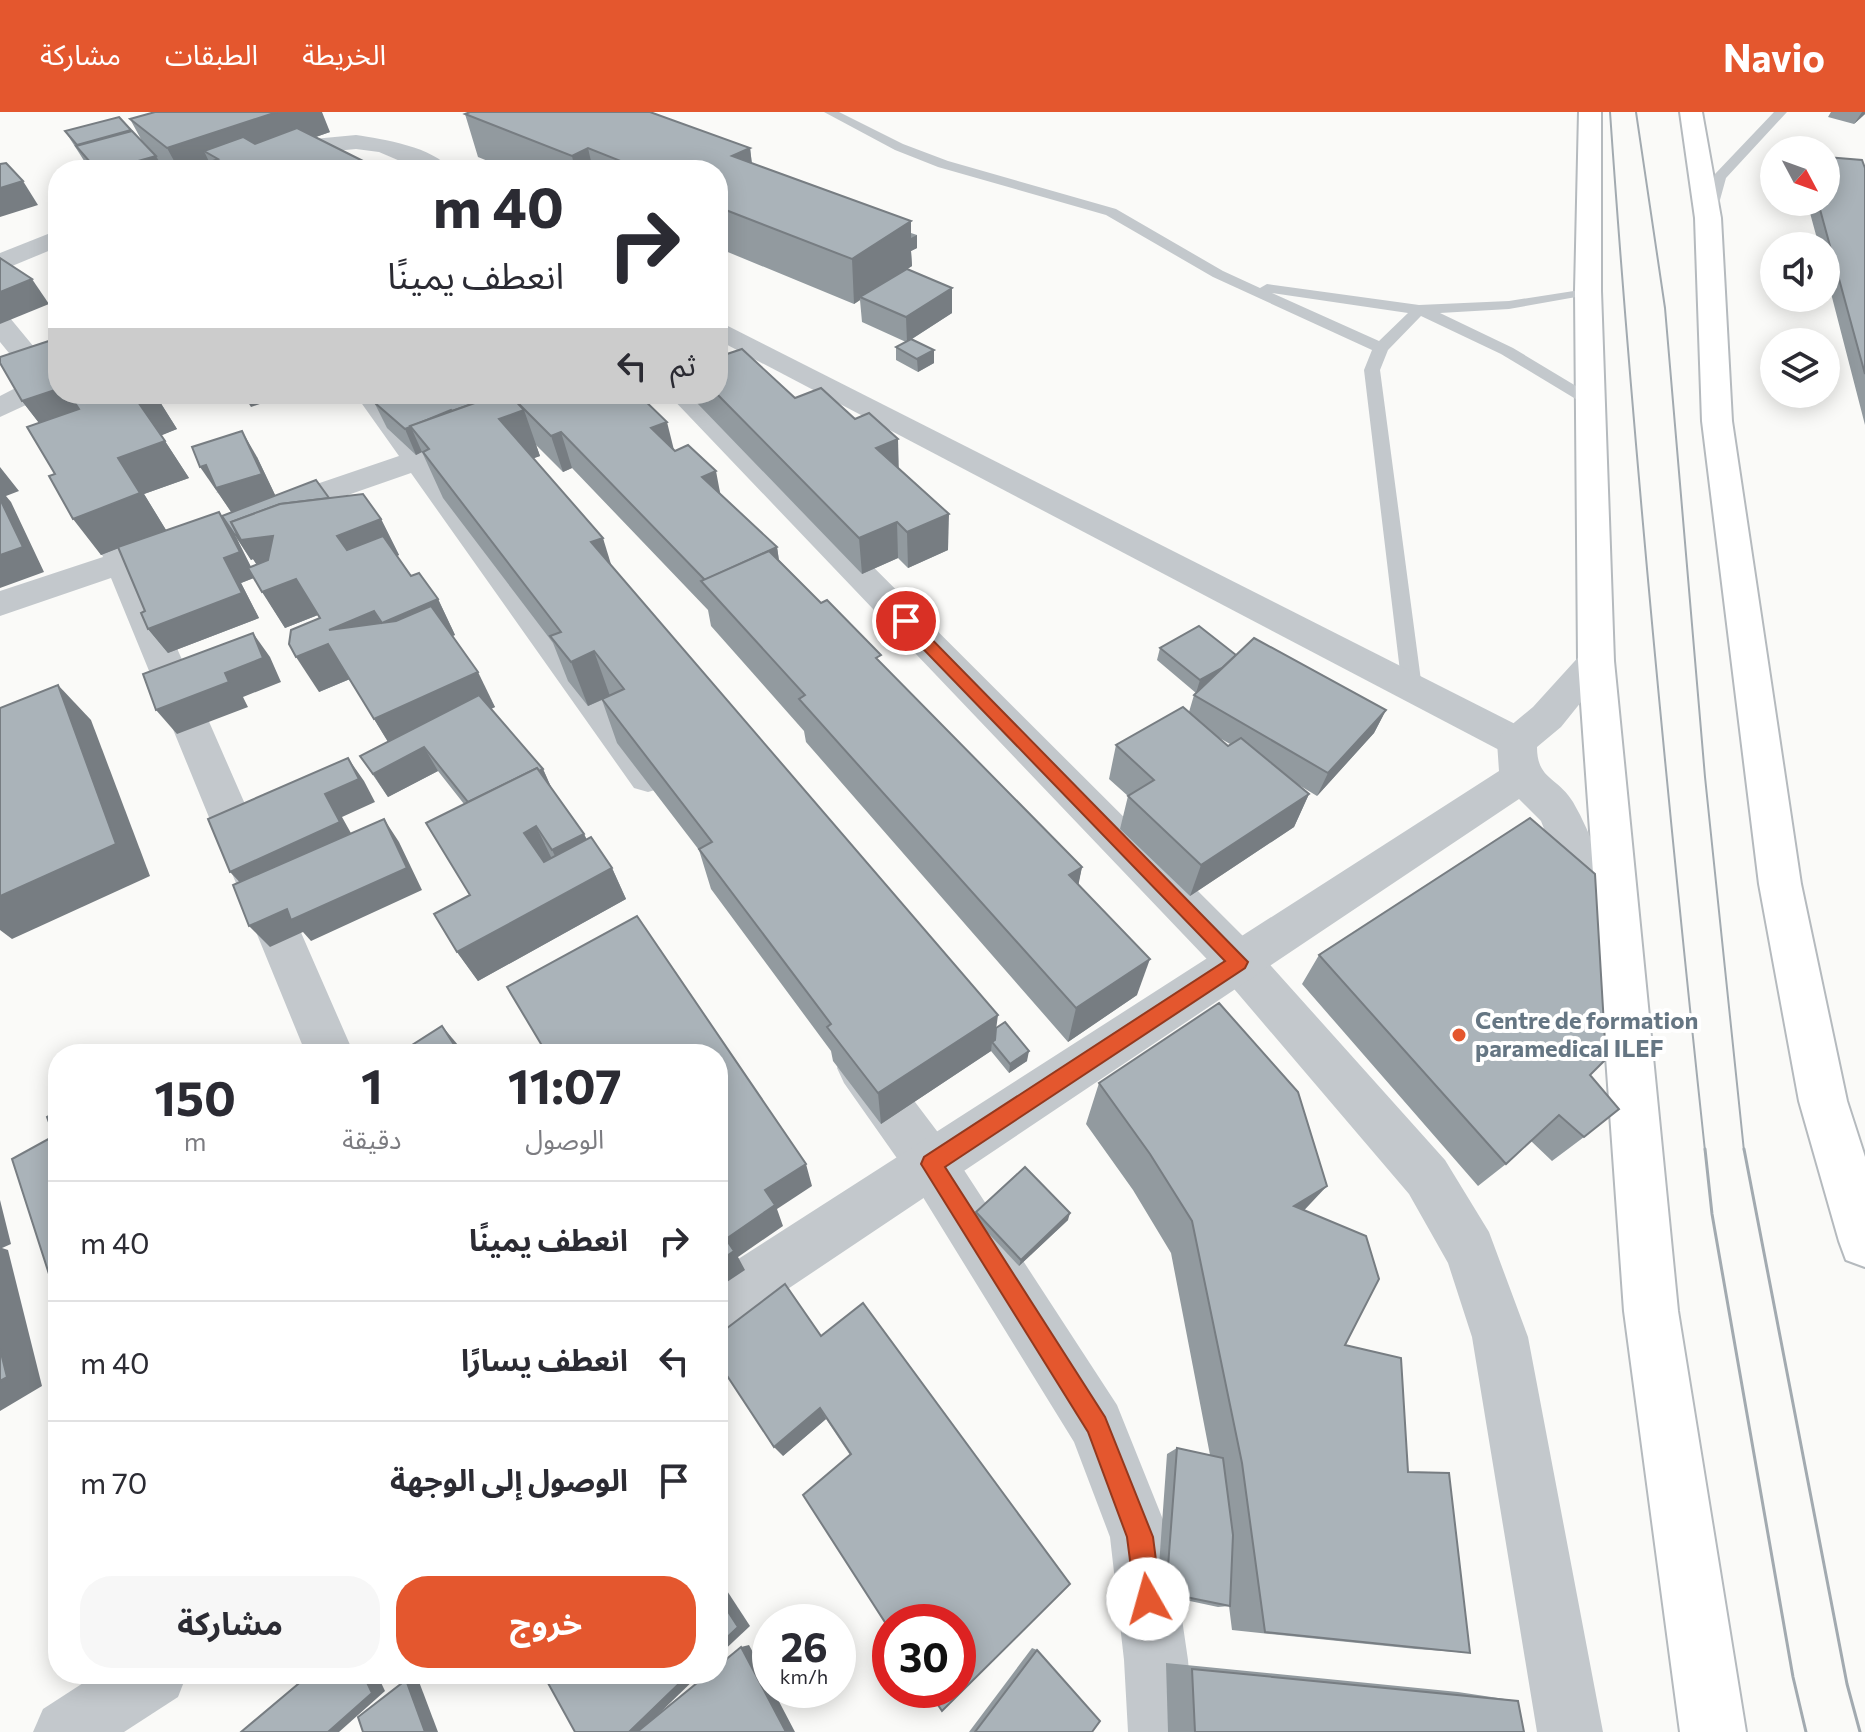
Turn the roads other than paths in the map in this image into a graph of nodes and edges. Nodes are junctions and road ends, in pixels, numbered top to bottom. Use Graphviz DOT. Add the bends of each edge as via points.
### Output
graph roads {
  1 [pos="830,112"];
  2 [pos="1590,112"];
  3 [pos="1691,112"];
  4 [pos="1781,112"];
  5 [pos="254,160"];
  6 [pos="420,160"];
  7 [pos="1708,218"];
  8 [pos="48,227"];
  9 [pos="0,263"];
  10 [pos="1240,284"];
  11 [pos="1588,291"];
  12 [pos="1419,310"];
  13 [pos="0,324"];
  14 [pos="728,343"];
  15 [pos="1381,348"];
  16 [pos="48,375"];
  17 [pos="48,383"];
  18 [pos="1590,401"];
  19 [pos="60,404"];
  20 [pos="377,404"];
  21 [pos="693,404"];
  22 [pos="0,408"];
  23 [pos="65,424"];
  24 [pos="475,440"];
  25 [pos="416,461"];
  26 [pos="81,466"];
  27 [pos="239,522"];
  28 [pos="180,542"];
  29 [pos="121,563"];
  30 [pos="0,604"];
  31 [pos="1596,661"];
  32 [pos="1412,688"];
  33 [pos="1518,760"];
  34 [pos="669,806"];
  35 [pos="1239,962"];
  36 [pos="1625,984"];
  37 [pos="837,1036"];
  38 [pos="326,1044"];
  39 [pos="931,1164"];
  40 [pos="1865,1241"];
  41 [pos="728,1297"];
  42 [pos="140,1684"];
  43 [pos="66,1732"];
  44 [pos="1161,1732"];
  45 [pos="1570,1732"];
  46 [pos="1713,1732"];
  1 -- 10 [label="lane" via="943,164 1111,212"];
  2 -- 11 [label="main road"];
  3 -- 7 [label="main road"];
  4 -- 7 [label="lane" via="1720,177"];
  5 -- 6 [label="street" via="319,142 357,140"];
  7 -- 40 [label="main road" via="1717,421 1780,884 1823,1101"];
  8 -- 9 [label="street"];
  10 -- 12 [label="lane"];
  10 -- 15 [label="lane"];
  11 -- 12 [label="lane" via="1509,305"];
  11 -- 18 [label="main road"];
  12 -- 15 [label="lane"];
  12 -- 18 [label="lane" via="1507,351"];
  13 -- 16 [label="street"];
  14 -- 32 [label="street"];
  15 -- 32 [label="lane" via="1372,382"];
  17 -- 22 [label="street"];
  18 -- 31 [label="main road"];
  19 -- 23 [label="street"];
  20 -- 25 [label="street"];
  21 -- 35 [label="street"];
  24 -- 25 [label="street"];
  25 -- 27 [label="street"];
  25 -- 34 [label="street"];
  26 -- 29 [label="street"];
  28 -- 29 [label="street"];
  29 -- 30 [label="street"];
  29 -- 38 [label="street"];
  31 -- 33 [label="street"];
  31 -- 36 [label="main road"];
  32 -- 33 [label="street"];
  33 -- 35 [label="street"];
  33 -- 36 [label="street" via="1557,810"];
  35 -- 39 [label="street"];
  35 -- 45 [label="street" via="1427,1177 1470,1251 1500,1337"];
  36 -- 46 [label="main road" via="1651,1311"];
  37 -- 39 [label="street"];
  39 -- 41 [label="street"];
  39 -- 44 [label="street" via="1097,1425 1140,1537"];
  42 -- 43 [label="street"];
}
